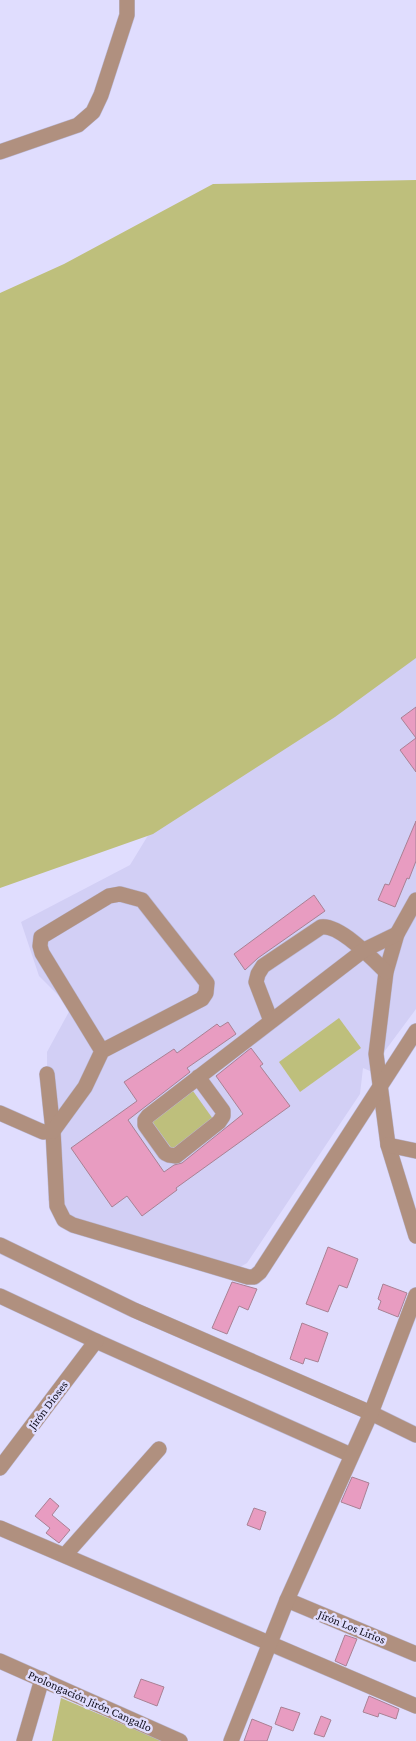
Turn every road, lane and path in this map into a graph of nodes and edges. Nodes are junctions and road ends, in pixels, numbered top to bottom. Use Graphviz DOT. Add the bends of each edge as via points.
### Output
graph roads {
  1 [pos="127,0"];
  2 [pos="0,152"];
  3 [pos="414,910"];
  4 [pos="397,934"];
  5 [pos="364,950"];
  6 [pos="386,972"];
  7 [pos="271,1021"];
  8 [pos="416,1031"];
  9 [pos="102,1051"];
  10 [pos="47,1074"];
  11 [pos="198,1077"];
  12 [pos="380,1086"];
  13 [pos="0,1113"];
  14 [pos="53,1131"];
  15 [pos="388,1145"];
  16 [pos="416,1151"];
  17 [pos="416,1236"];
  18 [pos="0,1244"];
  19 [pos="416,1295"];
  20 [pos="0,1296"];
  21 [pos="96,1341"];
  22 [pos="371,1413"];
  23 [pos="416,1434"];
  24 [pos="159,1449"];
  25 [pos="351,1455"];
  26 [pos="0,1468"];
  27 [pos="0,1528"];
  28 [pos="65,1555"];
  29 [pos="287,1600"];
  30 [pos="270,1644"];
  31 [pos="416,1654"];
  32 [pos="0,1661"];
  33 [pos="42,1679"];
  34 [pos="416,1706"];
  35 [pos="24,1741"];
  36 [pos="180,1741"];
  37 [pos="231,1741"];
  1 -- 2 [label="street" via="127,16 93,112 78,125"];
  3 -- 4 [label="street"];
  4 -- 5 [label="street"];
  4 -- 6 [label="street"];
  5 -- 6 [label="street"];
  5 -- 7 [label="street"];
  5 -- 7 [label="street" via="326,926 263,966 256,982"];
  6 -- 12 [label="street" via="376,1054"];
  7 -- 11 [label="street"];
  8 -- 12 [label="street"];
  9 -- 9 [label="street" via="42,953 41,937 109,896 120,894 142,900 208,983 202,999"];
  9 -- 14 [label="street" via="85,1087"];
  10 -- 14 [label="street"];
  11 -- 11 [label="street" via="145,1120 145,1125 169,1155 176,1156 223,1116 223,1111"];
  12 -- 14 [label="street" via="254,1277 64,1220 57,1206"];
  12 -- 15 [label="street"];
  13 -- 14 [label="street" via="43,1132"];
  15 -- 16 [label="street"];
  15 -- 17 [label="street"];
  18 -- 22 [label="street" via="134,1310"];
  19 -- 22 [label="street"];
  20 -- 21 [label="street"];
  21 -- 25 [label="street"];
  21 -- 26 [label="street, Jirón Dioses"];
  22 -- 23 [label="street"];
  22 -- 25 [label="street"];
  24 -- 28 [label="street"];
  25 -- 29 [label="street"];
  27 -- 28 [label="street"];
  28 -- 30 [label="street"];
  29 -- 30 [label="street"];
  29 -- 31 [label="street, Jirón Los Lirios"];
  30 -- 34 [label="street"];
  30 -- 37 [label="street"];
  32 -- 33 [label="street, Prolongación Jirón Cangallo"];
  33 -- 35 [label="street"];
  33 -- 36 [label="street, Prolongación Jirón Cangallo"];
}
